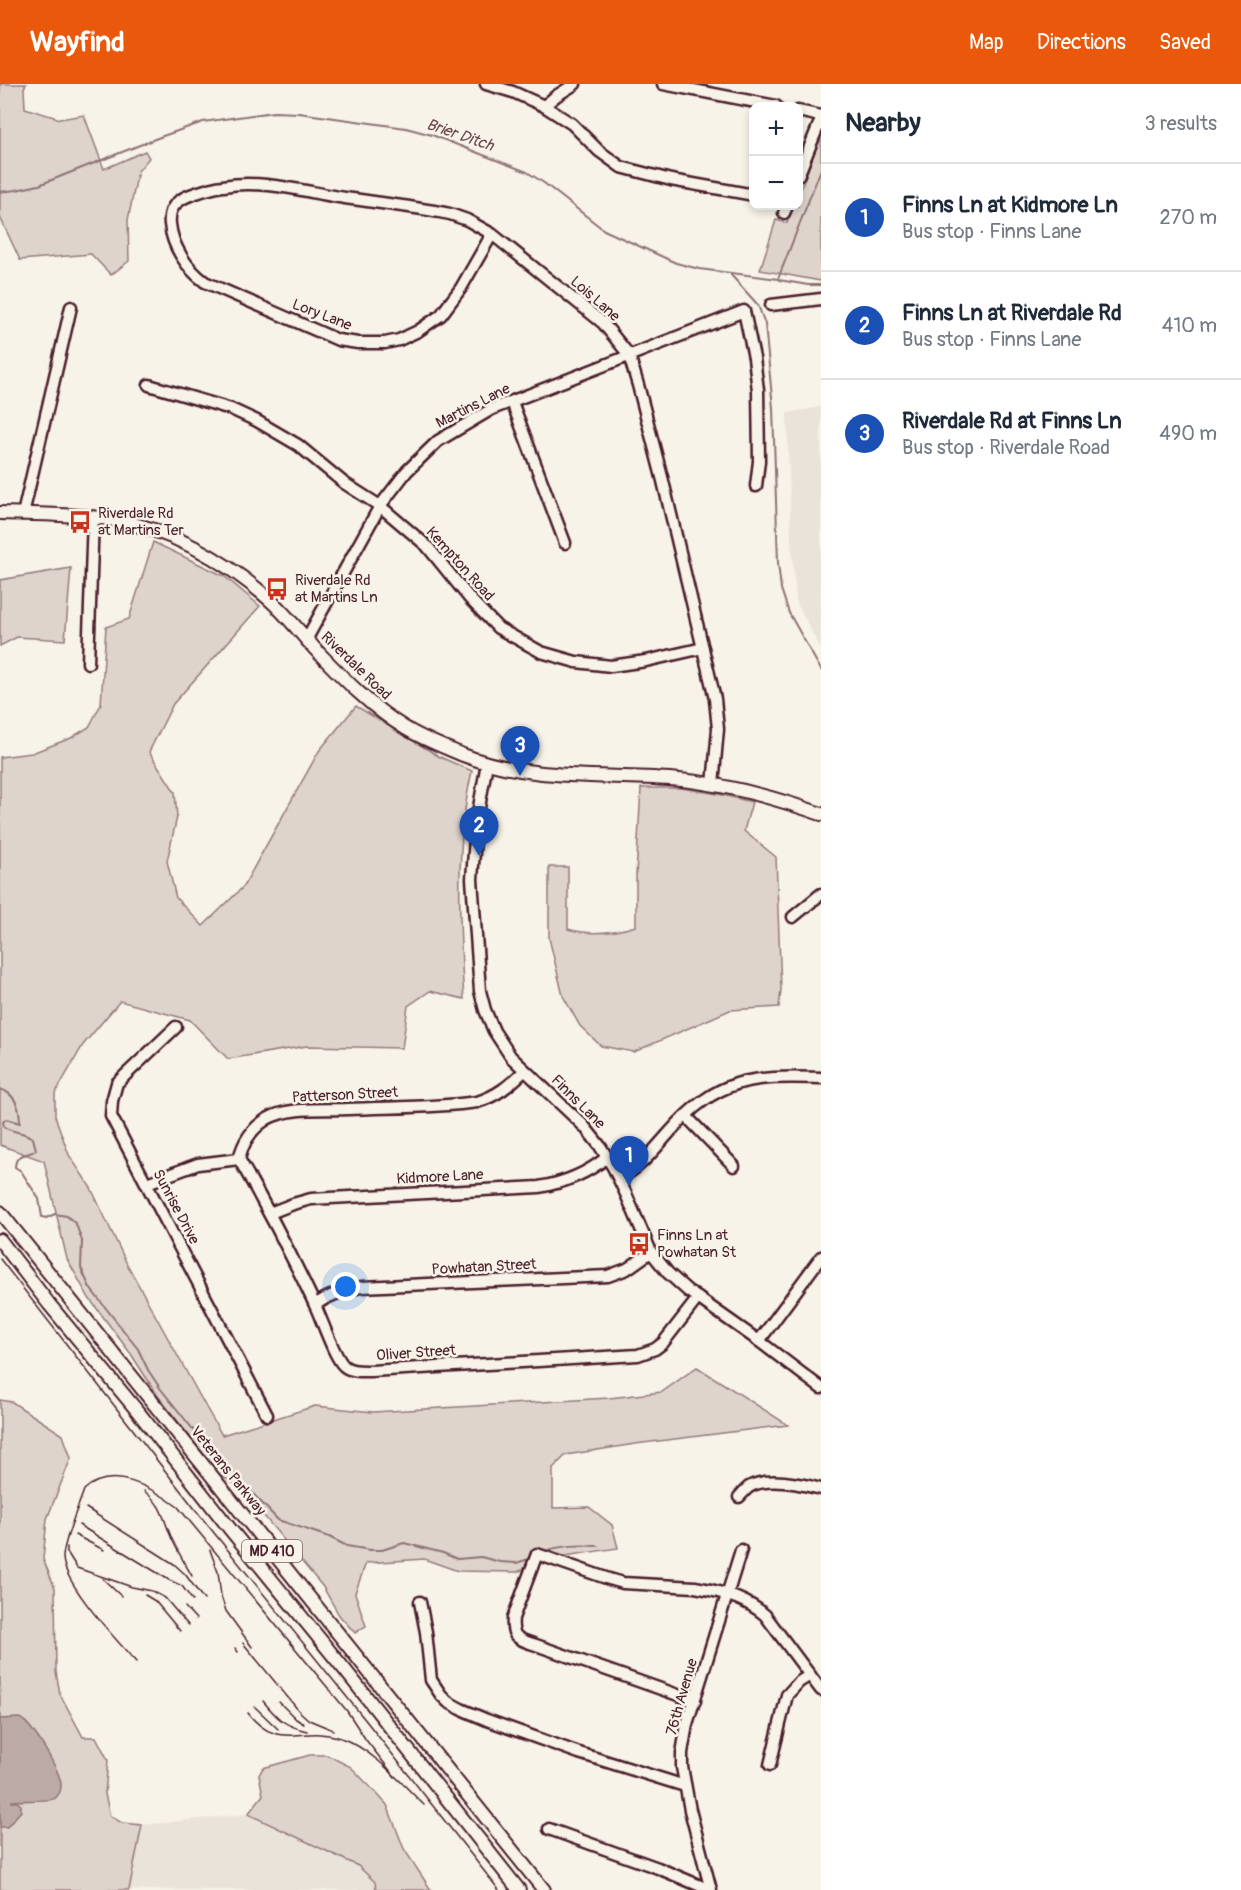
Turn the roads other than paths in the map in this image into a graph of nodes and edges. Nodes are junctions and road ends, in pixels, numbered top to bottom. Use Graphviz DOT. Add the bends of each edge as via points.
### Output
graph roads {
  1 [pos="486,84"];
  2 [pos="575,84"];
  3 [pos="663,84"];
  4 [pos="701,87"];
  5 [pos="515,88"];
  6 [pos="760,102"];
  7 [pos="544,106"];
  8 [pos="803,113"];
  9 [pos="821,118"];
  10 [pos="803,163"];
  11 [pos="749,194"];
  12 [pos="492,234"];
  13 [pos="181,255"];
  14 [pos="821,299"];
  15 [pos="771,305"];
  16 [pos="71,307"];
  17 [pos="628,355"];
  18 [pos="149,386"];
  19 [pos="512,402"];
  20 [pos="756,486"];
  21 [pos="380,506"];
  22 [pos="0,513"];
  23 [pos="23,514"];
  24 [pos="93,517"];
  25 [pos="565,543"];
  26 [pos="306,640"];
  27 [pos="703,648"];
  28 [pos="88,663"];
  29 [pos="488,763"];
  30 [pos="713,785"];
  31 [pos="821,814"];
  32 [pos="821,894"];
  33 [pos="794,917"];
  34 [pos="176,1027"];
  35 [pos="524,1071"];
  36 [pos="821,1078"];
  37 [pos="686,1116"];
  38 [pos="607,1157"];
  39 [pos="238,1159"];
  40 [pos="734,1166"];
  41 [pos="619,1179"];
  42 [pos="147,1183"];
  43 [pos="0,1212"];
  44 [pos="270,1213"];
  45 [pos="0,1240"];
  46 [pos="651,1252"];
  47 [pos="821,1257"];
  48 [pos="698,1298"];
  49 [pos="315,1305"];
  50 [pos="759,1341"];
  51 [pos="821,1388"];
  52 [pos="267,1415"];
  53 [pos="821,1489"];
  54 [pos="739,1497"];
  55 [pos="741,1550"];
  56 [pos="728,1596"];
  57 [pos="420,1602"];
  58 [pos="810,1675"];
  59 [pos="821,1690"];
  60 [pos="695,1701"];
  61 [pos="770,1766"];
  62 [pos="686,1786"];
  63 [pos="549,1829"];
  64 [pos="519,1890"];
  65 [pos="544,1890"];
  66 [pos="711,1890"];
  1 -- 5 [label="street"];
  2 -- 7 [label="street"];
  3 -- 4 [label="street"];
  4 -- 6 [label="street"];
  5 -- 7 [label="street"];
  7 -- 11 [label="street" via="572,124 621,166"];
  8 -- 9 [label="street"];
  9 -- 10 [label="street"];
  12 -- 13 [label="street, Lois Lane" via="466,220 438,212 276,186 234,184 186,196 174,204 170,226"];
  12 -- 13 [label="street, Lory Lane" via="441,315 418,331 385,343 338,340 217,289 201,279"];
  12 -- 17 [label="street, Lois Lane" via="597,317"];
  14 -- 15 [label="street"];
  16 -- 23 [label="street"];
  17 -- 19 [label="street, Martins Lane"];
  17 -- 20 [label="street, Martins Lane" via="744,311 758,390"];
  17 -- 27 [label="street, Lois Lane" via="652,435"];
  18 -- 21 [label="street, Kempton Road" via="231,409 257,421 298,445 344,483"];
  19 -- 21 [label="street, Martins Lane" via="438,441 407,471"];
  19 -- 25 [label="street"];
  21 -- 26 [label="street, Martins Lane"];
  21 -- 27 [label="street, Kempton Road" via="427,546 498,628 541,652 611,666"];
  22 -- 23 [label="main road, Riverdale Road"];
  23 -- 24 [label="main road, Riverdale Road"];
  24 -- 26 [label="main road, Riverdale Road" via="150,529 201,551 269,599"];
  24 -- 28 [label="street"];
  26 -- 29 [label="main road, Riverdale Road" via="349,685 394,721 418,736"];
  27 -- 30 [label="street, Lois Lane" via="718,722"];
  29 -- 30 [label="main road, Riverdale Road" via="541,774 670,779"];
  29 -- 35 [label="street, Finns Lane" via="478,807 473,865 480,991 494,1030"];
  30 -- 31 [label="main road, Riverdale Road"];
  32 -- 33 [label="street"];
  34 -- 42 [label="street, Sunrise Drive" via="114,1089 113,1121"];
  35 -- 38 [label="street, Finns Lane" via="584,1126"];
  35 -- 39 [label="street, Patterson Street" via="496,1095 477,1102 307,1110 275,1116 254,1130"];
  36 -- 37 [label="street" via="746,1081 717,1092"];
  37 -- 40 [label="street"];
  37 -- 41 [label="street" via="643,1163"];
  38 -- 41 [label="street, Finns Lane"];
  38 -- 44 [label="street, Kidmore Lane" via="592,1168 549,1186 321,1198 293,1203"];
  39 -- 42 [label="street" via="198,1164"];
  39 -- 44 [label="street, Oliver Street"];
  41 -- 46 [label="street, Finns Lane"];
  42 -- 52 [label="street, Sunrise Drive"];
  43 -- 65 [label="main road, Veterans Parkway / MD 410"];
  44 -- 49 [label="street, Oliver Street"];
  45 -- 64 [label="main road, MD 410"];
  46 -- 48 [label="street, Finns Lane" via="677,1282"];
  46 -- 49 [label="street, Powhatan Street" via="627,1269 608,1276 361,1287 326,1297"];
  47 -- 50 [label="street"];
  48 -- 49 [label="street, Oliver Street" via="663,1343 638,1355 371,1371 343,1365"];
  48 -- 50 [label="street, Finns Lane"];
  50 -- 51 [label="street, Finns Lane"];
  53 -- 54 [label="street" via="766,1483 750,1486"];
  55 -- 56 [label="street, 76th Avenue"];
  56 -- 58 [label="street" via="765,1615"];
  56 -- 60 [label="street, 76th Avenue"];
  56 -- 60 [label="street" via="695,1587 623,1583 537,1554 513,1617 514,1635 520,1640"];
  57 -- 62 [label="street" via="431,1680 441,1695 461,1709 579,1753"];
  58 -- 59 [label="street"];
  58 -- 61 [label="street" via="787,1695"];
  60 -- 62 [label="street, 76th Avenue" via="682,1753"];
  62 -- 66 [label="street, 76th Avenue"];
  63 -- 66 [label="street"];
}
